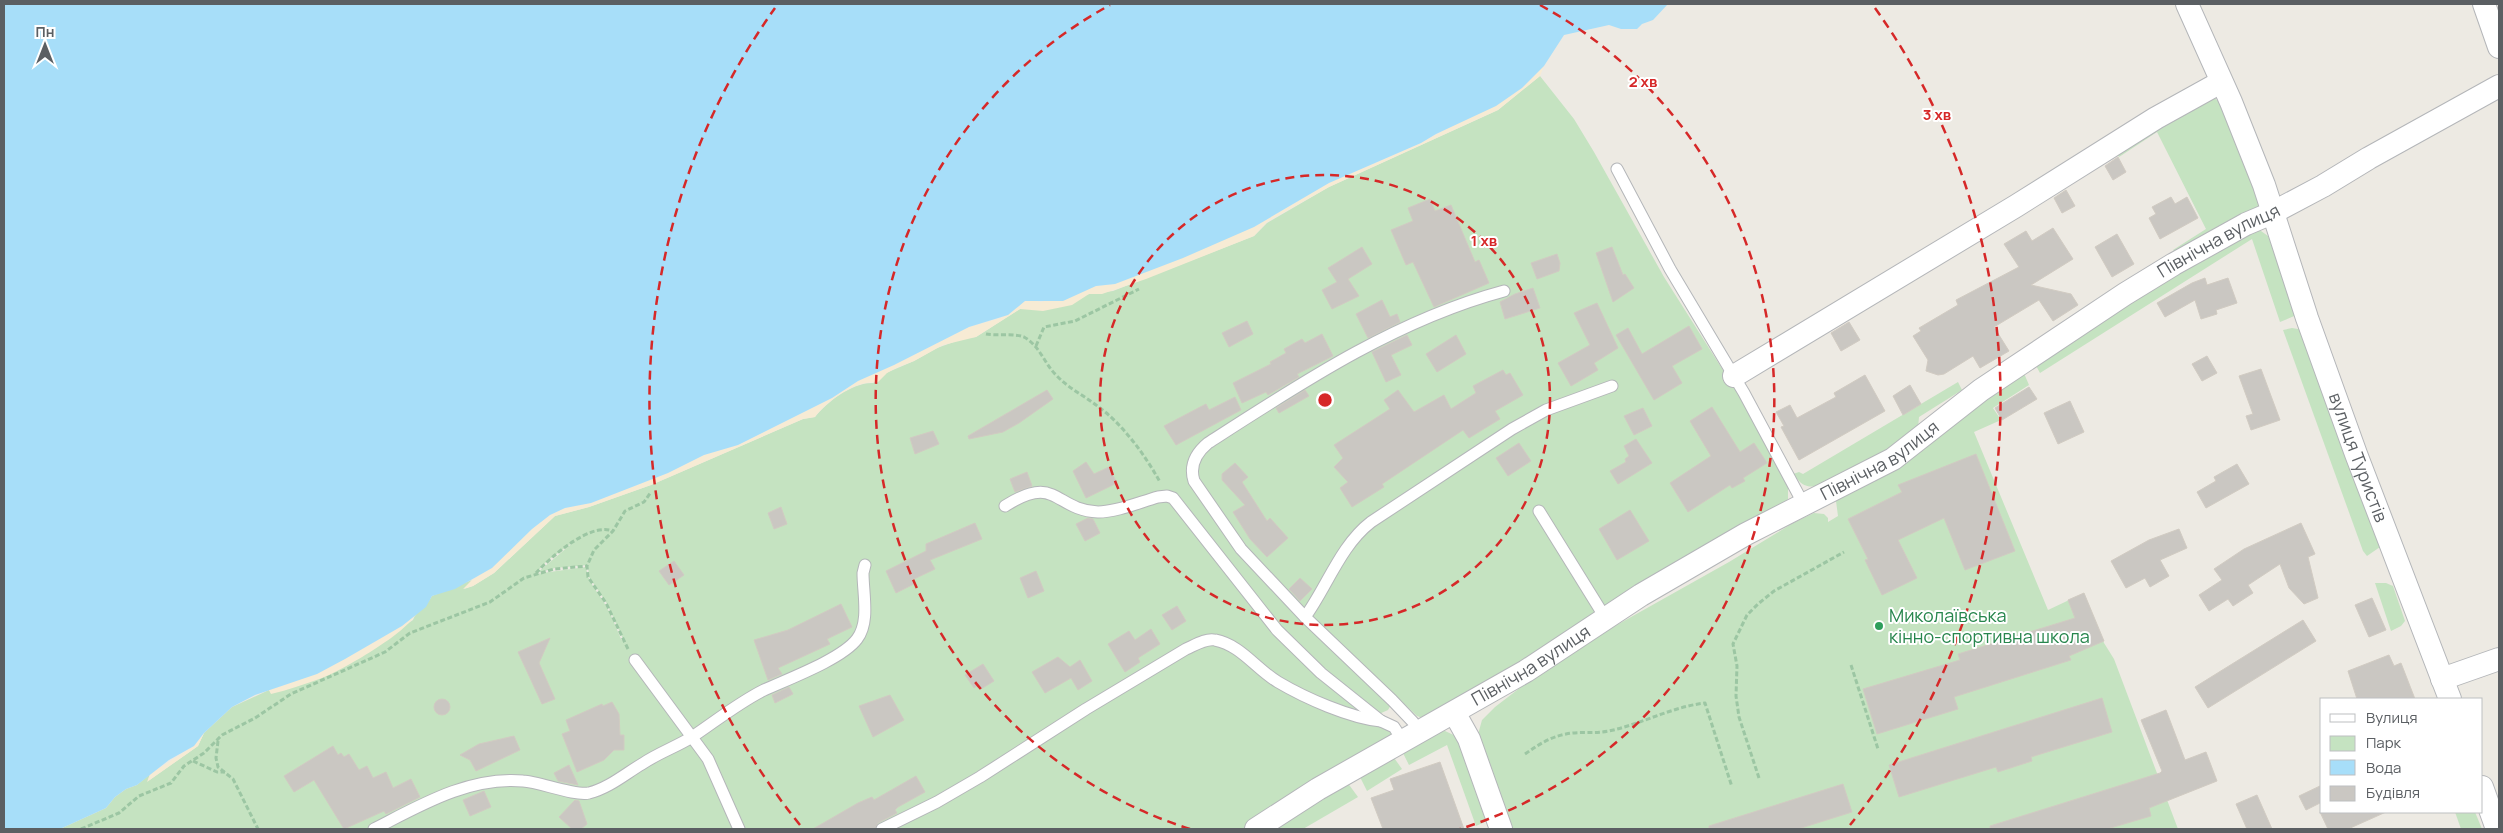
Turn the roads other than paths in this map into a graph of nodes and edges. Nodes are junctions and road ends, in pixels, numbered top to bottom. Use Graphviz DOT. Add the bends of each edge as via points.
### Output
graph roads {
  1 [pos="2187,4"];
  2 [pos="2484,4"];
  3 [pos="2499,47"];
  4 [pos="2221,82"];
  5 [pos="2499,86"];
  6 [pos="1617,169"];
  7 [pos="2272,213"];
  8 [pos="1504,291"];
  9 [pos="1734,376"];
  10 [pos="1612,386"];
  11 [pos="1804,505"];
  12 [pos="1005,506"];
  13 [pos="1539,511"];
  14 [pos="865,565"];
  15 [pos="1305,617"];
  16 [pos="1606,619"];
  17 [pos="2499,658"];
  18 [pos="635,660"];
  19 [pos="2446,689"];
  20 [pos="1455,714"];
  21 [pos="1381,721"];
  22 [pos="692,737"];
  23 [pos="1411,737"];
  24 [pos="2483,791"];
  25 [pos="374,829"];
  26 [pos="739,829"];
  27 [pos="882,829"];
  28 [pos="1256,829"];
  29 [pos="1501,829"];
  30 [pos="2497,829"];
  1 -- 4 [label="street, вулиця Туристів"];
  2 -- 3 [label="street"];
  4 -- 7 [label="street, вулиця Туристів" via="2264,185"];
  4 -- 9 [label="street" via="2156,118"];
  5 -- 7 [label="street, Північна вулиця"];
  6 -- 9 [label="lane" via="1670,269"];
  7 -- 11 [label="street, Північна вулиця" via="2221,237 2125,294 1981,390 1893,459"];
  7 -- 19 [label="street, вулиця Туристів" via="2356,454"];
  8 -- 15 [label="lane" via="1444,310 1348,356 1253,413 1198,451 1194,458 1194,481 1241,549"];
  9 -- 11 [label="lane"];
  10 -- 15 [label="lane" via="1546,410 1512,429 1371,522 1334,568"];
  11 -- 16 [label="street, Північна вулиця" via="1746,534"];
  12 -- 21 [label="lane" via="1033,492 1046,492 1082,510 1100,512 1168,496 1174,498 1277,630 1321,673"];
  13 -- 16 [label="lane"];
  14 -- 22 [label="lane" via="862,574 863,629 856,641 836,656 735,706"];
  15 -- 23 [label="lane" via="1413,722"];
  16 -- 20 [label="street, Північна вулиця"];
  17 -- 19 [label="street"];
  18 -- 22 [label="lane"];
  20 -- 23 [label="street, Північна вулиця"];
  20 -- 29 [label="street" via="1469,739"];
  21 -- 23 [label="lane"];
  21 -- 27 [label="lane" via="1367,720 1278,682 1233,645 1213,639 1186,648 973,781"];
  22 -- 25 [label="lane" via="611,784 588,793 523,781 498,781 436,798"];
  22 -- 26 [label="lane" via="708,759"];
  23 -- 28 [label="street, Північна вулиця" via="1318,789"];
  24 -- 30 [label="street"];
}
